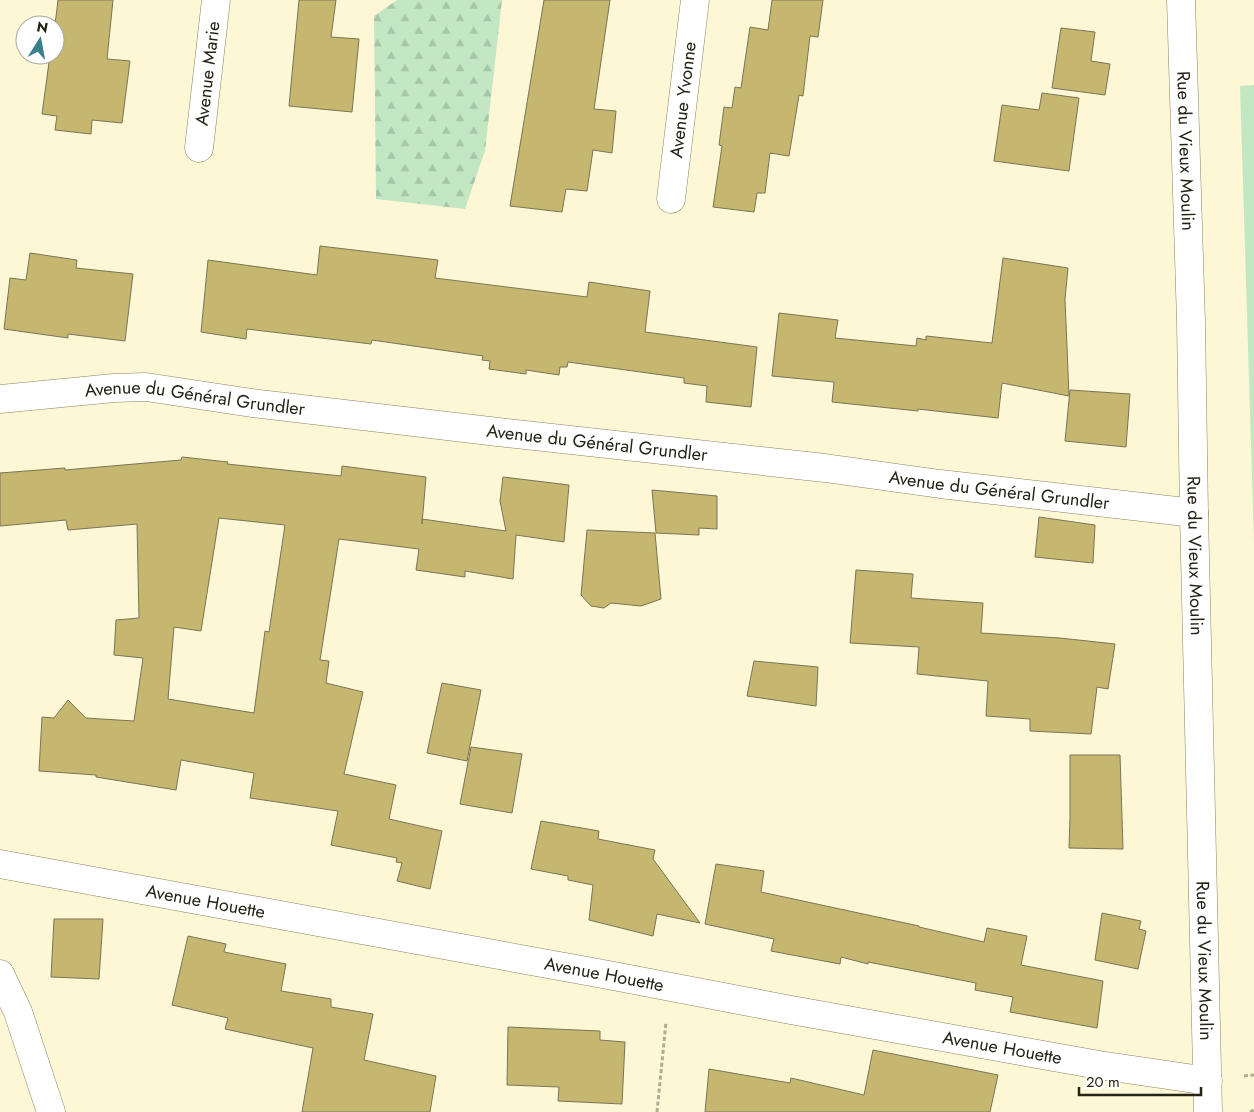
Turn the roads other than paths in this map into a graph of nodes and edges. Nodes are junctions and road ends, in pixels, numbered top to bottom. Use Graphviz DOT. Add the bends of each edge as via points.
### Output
graph roads {
  1 [pos="216,0"];
  2 [pos="695,0"];
  3 [pos="1181,0"];
  4 [pos="200,148"];
  5 [pos="671,199"];
  6 [pos="0,399"];
  7 [pos="1194,513"];
  8 [pos="0,864"];
  9 [pos="0,974"];
  10 [pos="1208,1081"];
  11 [pos="51,1112"];
  12 [pos="1208,1112"];
  1 -- 4 [label="street, Avenue Marie"];
  2 -- 5 [label="street, Avenue Yvonne"];
  3 -- 7 [label="street, Rue du Vieux Moulin"];
  6 -- 7 [label="street, Avenue du Général Grundler" via="146,387 243,402"];
  7 -- 10 [label="street, Rue du Vieux Moulin"];
  8 -- 10 [label="street, Avenue Houette" via="791,1010 1099,1065"];
  9 -- 11 [label="street" via="18,1012"];
  10 -- 12 [label="street, Rue du Vieux Moulin"];
}
